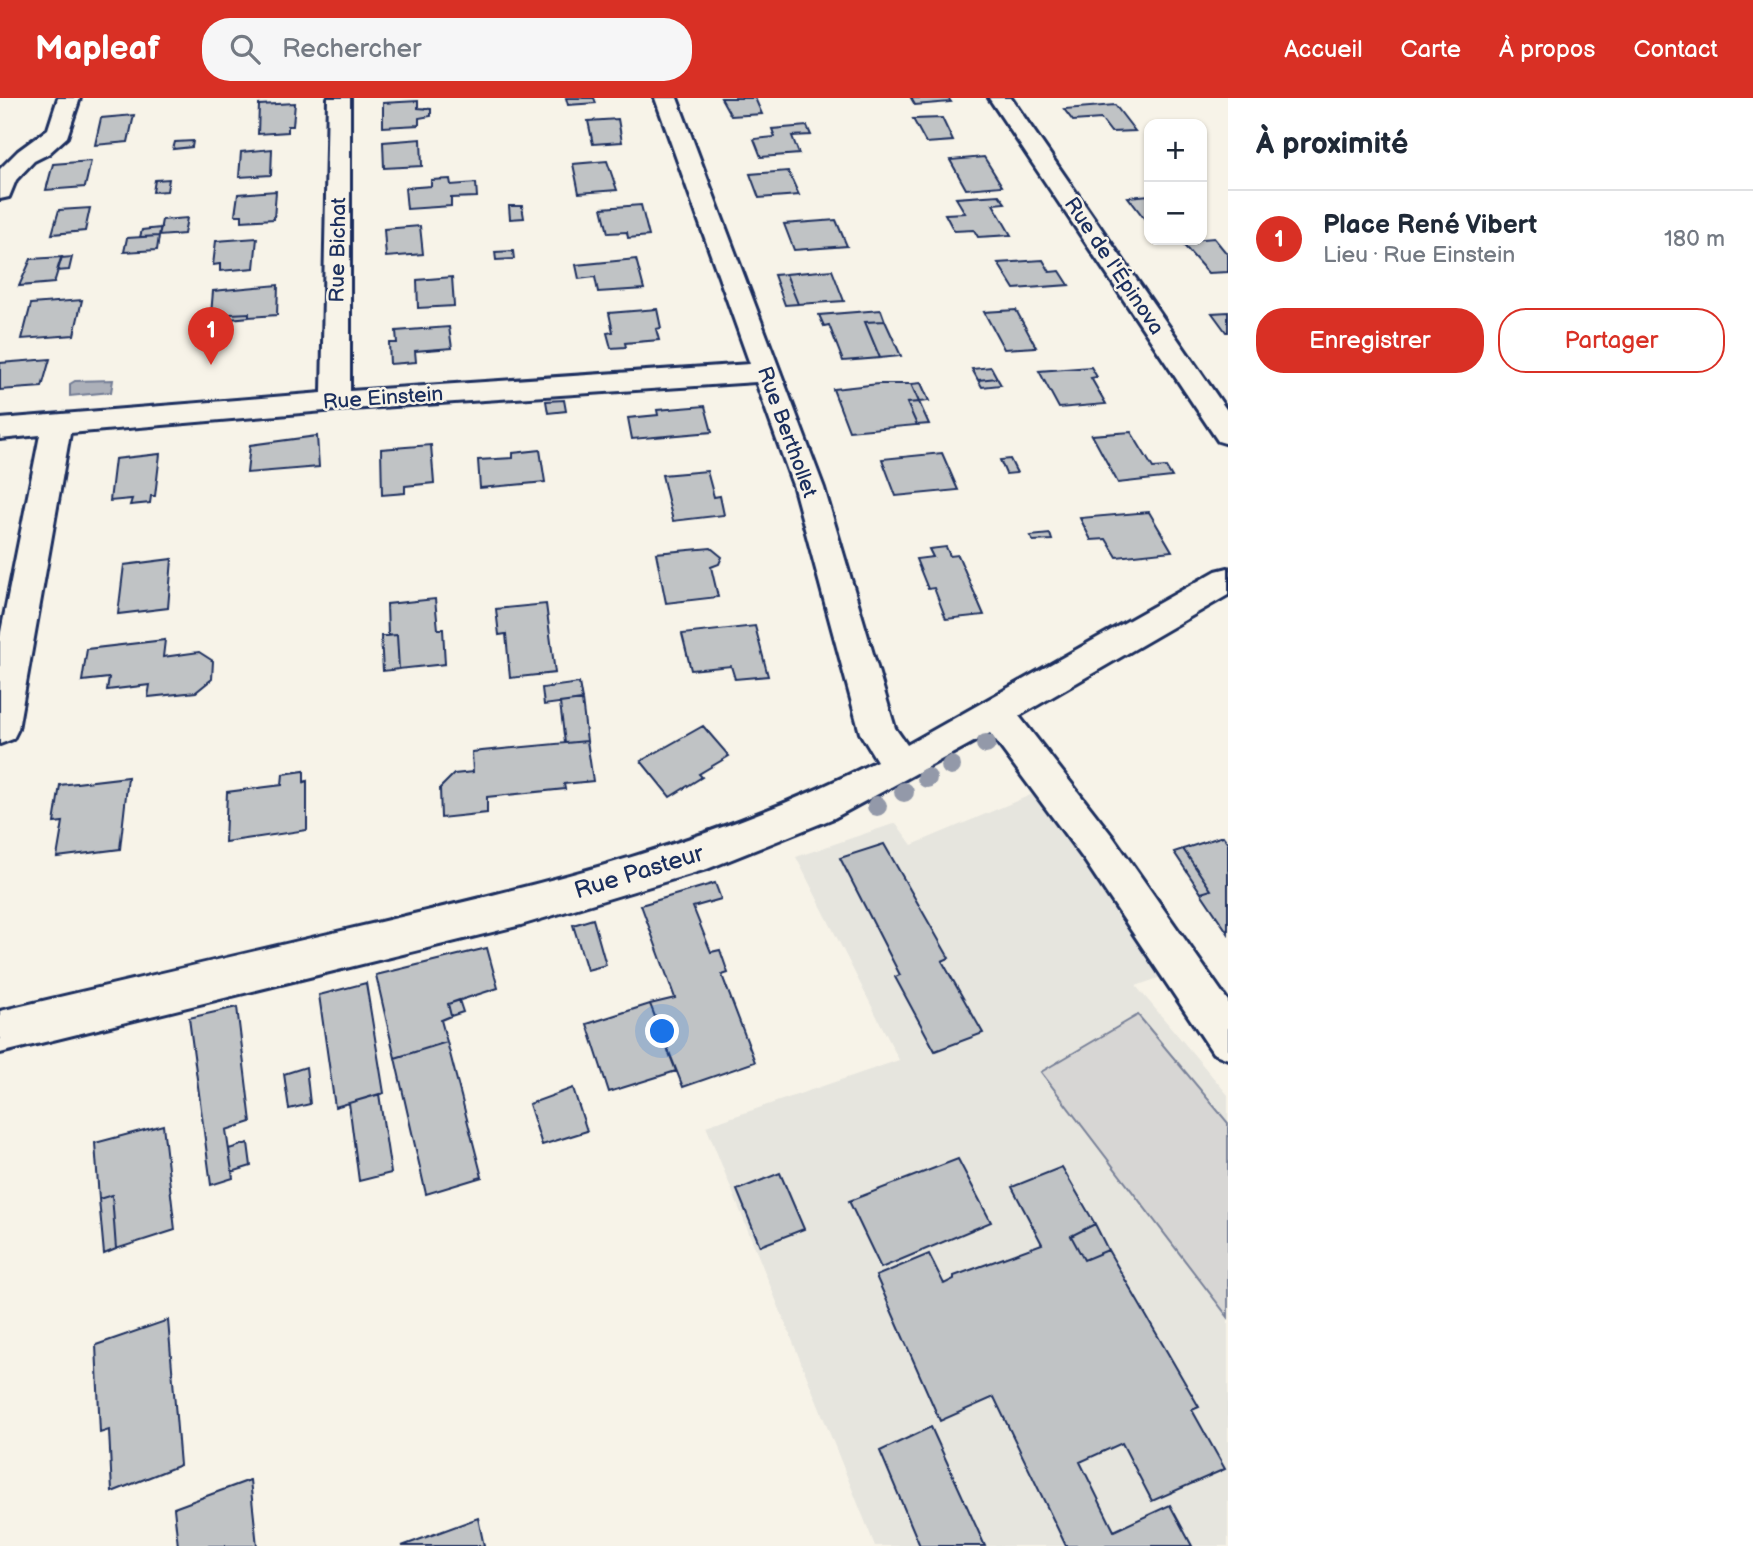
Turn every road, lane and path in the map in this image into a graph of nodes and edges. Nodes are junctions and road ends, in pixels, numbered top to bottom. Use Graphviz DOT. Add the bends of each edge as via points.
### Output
graph roads {
  1 [pos="69,98"];
  2 [pos="339,98"];
  3 [pos="666,98"];
  4 [pos="1000,98"];
  5 [pos="0,192"];
  6 [pos="766,372"];
  7 [pos="336,401"];
  8 [pos="57,424"];
  9 [pos="0,429"];
  10 [pos="1228,434"];
  11 [pos="1228,580"];
  12 [pos="996,713"];
  13 [pos="0,729"];
  14 [pos="901,766"];
  15 [pos="0,1032"];
  16 [pos="1228,1038"];
  1 -- 5 [label="street" via="59,132 26,156 5,178"];
  2 -- 7 [label="street, Rue Bichat"];
  3 -- 6 [label="street, Rue Berthollet"];
  4 -- 10 [label="street, Rue de l'Épinova"];
  6 -- 7 [label="street, Rue Einstein"];
  6 -- 14 [label="street, Rue Berthollet" via="808,488 878,733"];
  7 -- 8 [label="street, Rue Einstein"];
  8 -- 9 [label="street, Rue Einstein"];
  8 -- 13 [label="street"];
  11 -- 12 [label="street, Rue Pasteur"];
  12 -- 14 [label="street, Rue Pasteur"];
  12 -- 16 [label="street" via="1100,849"];
  14 -- 15 [label="street, Rue Pasteur" via="821,807 707,852 534,903"];
}
